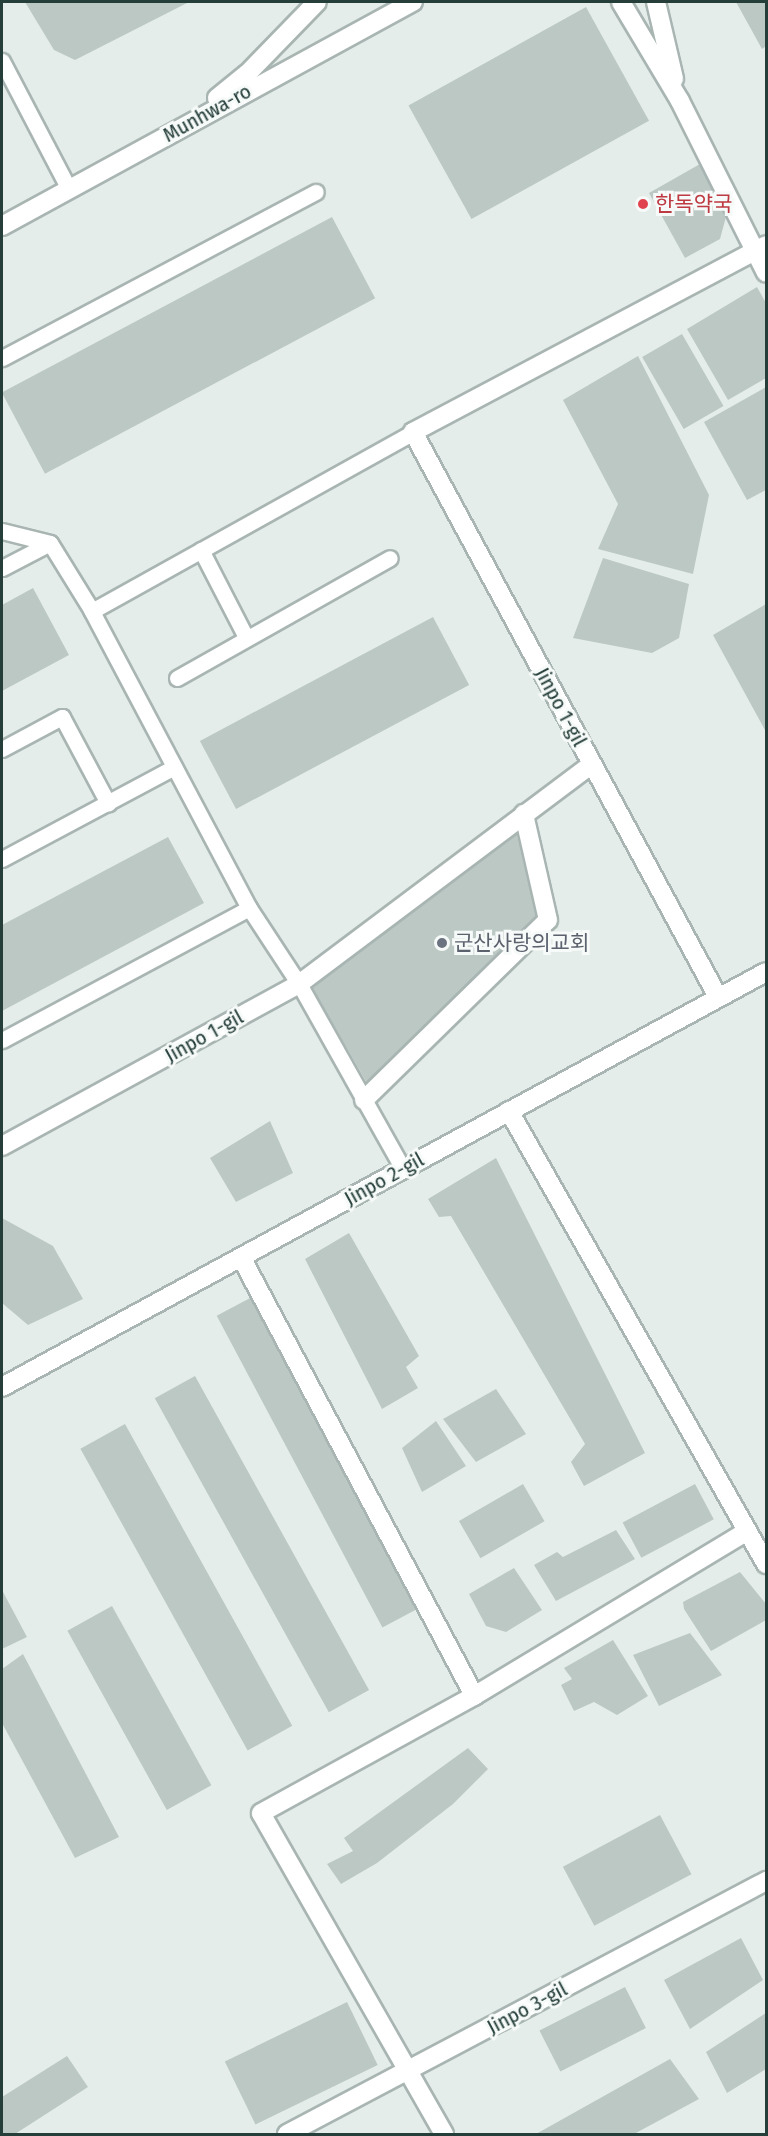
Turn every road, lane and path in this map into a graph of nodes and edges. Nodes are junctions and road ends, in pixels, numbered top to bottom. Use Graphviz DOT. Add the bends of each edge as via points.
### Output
graph roads {
  1 [pos="317,2"];
  2 [pos="413,2"];
  3 [pos="621,2"];
  4 [pos="656,2"];
  5 [pos="2,61"];
  6 [pos="680,101"];
  7 [pos="177,129"];
  8 [pos="69,189"];
  9 [pos="316,192"];
  10 [pos="2,226"];
  11 [pos="761,248"];
  12 [pos="766,273"];
  13 [pos="2,358"];
  14 [pos="413,432"];
  15 [pos="2,531"];
  16 [pos="50,543"];
  17 [pos="201,550"];
  18 [pos="390,558"];
  19 [pos="2,568"];
  20 [pos="92,611"];
  21 [pos="246,637"];
  22 [pos="177,678"];
  23 [pos="2,749"];
  24 [pos="592,764"];
  25 [pos="174,767"];
  26 [pos="108,803"];
  27 [pos="524,814"];
  28 [pos="2,859"];
  29 [pos="249,908"];
  30 [pos="766,972"];
  31 [pos="300,984"];
  32 [pos="718,998"];
  33 [pos="2,1040"];
  34 [pos="364,1100"];
  35 [pos="509,1111"];
  36 [pos="2,1146"];
  37 [pos="403,1169"];
  38 [pos="241,1257"];
  39 [pos="2,1387"];
  40 [pos="747,1531"];
  41 [pos="766,1564"];
  42 [pos="474,1696"];
  43 [pos="766,1881"];
  44 [pos="408,2070"];
  45 [pos="287,2134"];
  46 [pos="444,2134"];
  1 -- 7 [label="street" via="247,74"];
  2 -- 7 [label="street, Munhwa-ro"];
  3 -- 6 [label="street"];
  4 -- 6 [label="street"];
  5 -- 8 [label="lane"];
  6 -- 11 [label="street"];
  7 -- 8 [label="street, Munhwa-ro"];
  8 -- 10 [label="street, Munhwa-ro"];
  9 -- 13 [label="lane"];
  11 -- 12 [label="street"];
  11 -- 14 [label="street"];
  14 -- 17 [label="lane"];
  14 -- 24 [label="street, Jinpo 1-gil"];
  15 -- 16 [label="lane"];
  16 -- 19 [label="lane"];
  16 -- 20 [label="lane"];
  17 -- 20 [label="lane"];
  17 -- 21 [label="lane"];
  18 -- 21 [label="lane"];
  20 -- 25 [label="lane"];
  21 -- 22 [label="lane"];
  23 -- 26 [label="lane" via="62,717"];
  24 -- 27 [label="street, Jinpo 1-gil"];
  24 -- 32 [label="street"];
  25 -- 26 [label="lane"];
  25 -- 29 [label="lane"];
  26 -- 28 [label="lane"];
  27 -- 31 [label="street, Jinpo 1-gil"];
  27 -- 34 [label="street" via="548,920"];
  29 -- 31 [label="lane"];
  29 -- 33 [label="lane"];
  30 -- 32 [label="street, Jinpo 2-gil"];
  31 -- 34 [label="lane"];
  31 -- 36 [label="street, Jinpo 1-gil"];
  32 -- 35 [label="street, Jinpo 2-gil"];
  34 -- 37 [label="lane"];
  35 -- 37 [label="street, Jinpo 2-gil"];
  35 -- 40 [label="street"];
  37 -- 38 [label="street, Jinpo 2-gil"];
  38 -- 39 [label="street, Jinpo 2-gil"];
  38 -- 42 [label="street"];
  40 -- 41 [label="street"];
  40 -- 42 [label="street"];
  42 -- 44 [label="street" via="261,1812"];
  43 -- 44 [label="street, Jinpo 3-gil"];
  44 -- 45 [label="street, Jinpo 3-gil"];
  44 -- 46 [label="street"];
}
